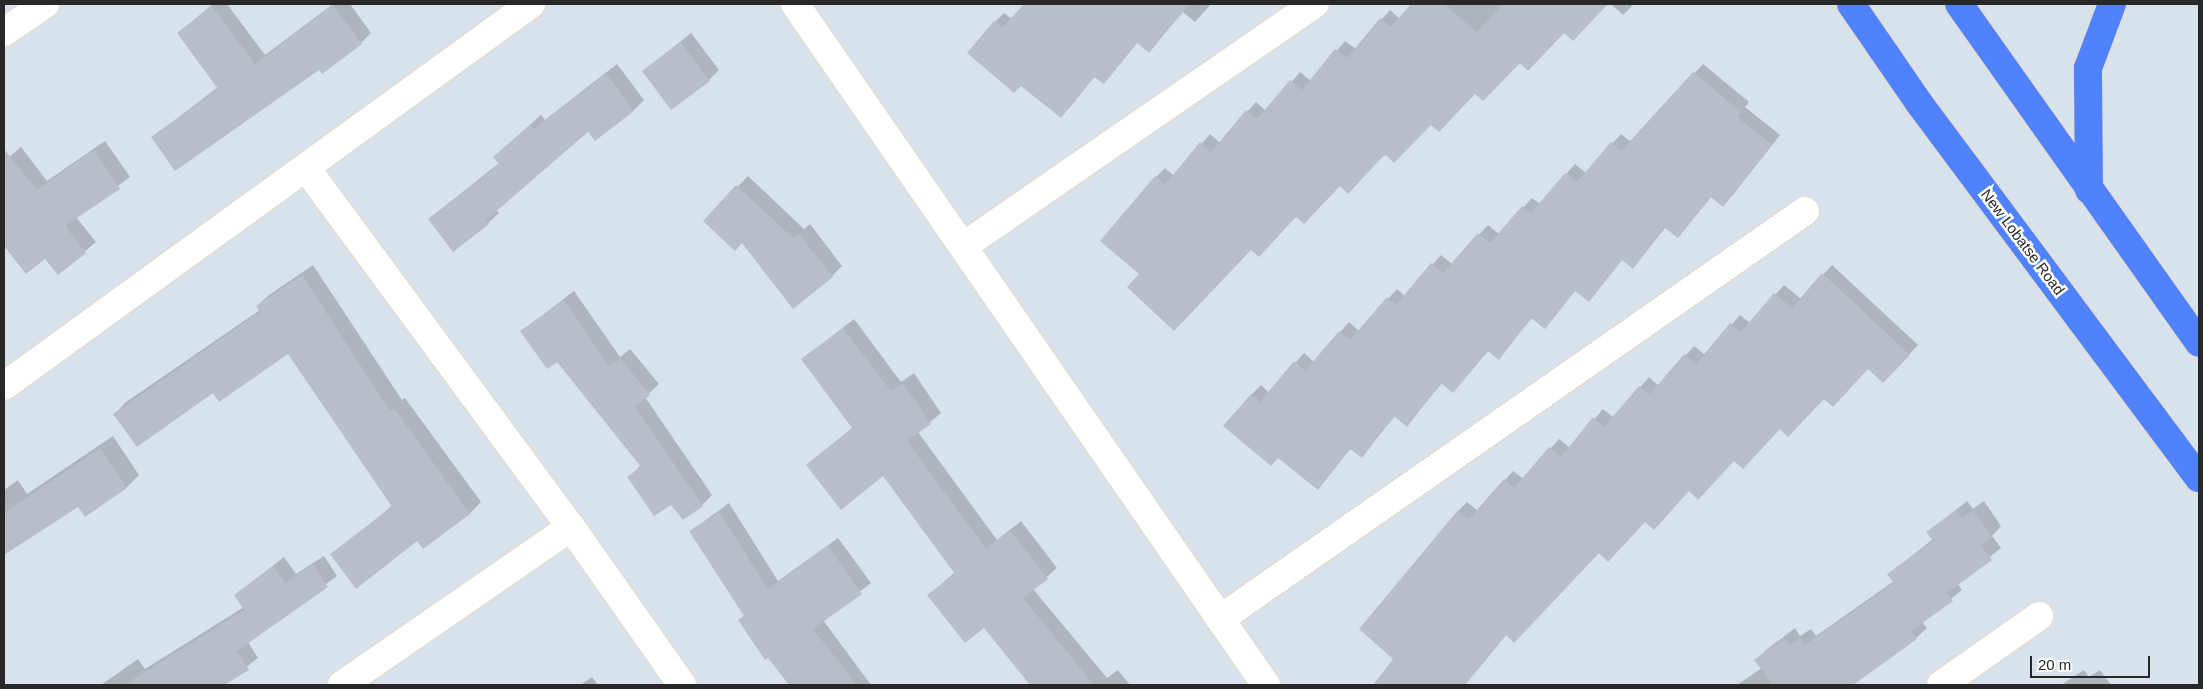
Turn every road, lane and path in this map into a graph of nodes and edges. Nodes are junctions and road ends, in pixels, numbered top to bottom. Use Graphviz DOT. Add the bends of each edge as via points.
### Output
graph roads {
  1 [pos="45,4"];
  2 [pos="532,4"];
  3 [pos="795,4"];
  4 [pos="1315,4"];
  5 [pos="1851,4"];
  6 [pos="1959,4"];
  7 [pos="2112,4"];
  8 [pos="4,32"];
  9 [pos="306,168"];
  10 [pos="2089,190"];
  11 [pos="1805,211"];
  12 [pos="965,246"];
  13 [pos="2199,343"];
  14 [pos="4,386"];
  15 [pos="2199,478"];
  16 [pos="571,527"];
  17 [pos="2039,616"];
  18 [pos="1220,618"];
  19 [pos="342,685"];
  20 [pos="682,685"];
  21 [pos="1266,685"];
  22 [pos="1941,685"];
  1 -- 8 [label="street"];
  2 -- 9 [label="street"];
  3 -- 12 [label="street"];
  4 -- 12 [label="street"];
  5 -- 15 [label="main road, New Lobatse Road" via="1919,104"];
  6 -- 10 [label="main road"];
  7 -- 10 [label="main road" via="2088,68"];
  9 -- 14 [label="street"];
  9 -- 16 [label="street"];
  10 -- 13 [label="main road"];
  11 -- 18 [label="street"];
  12 -- 18 [label="street"];
  16 -- 19 [label="street"];
  16 -- 20 [label="street"];
  17 -- 22 [label="street"];
  18 -- 21 [label="street"];
}
